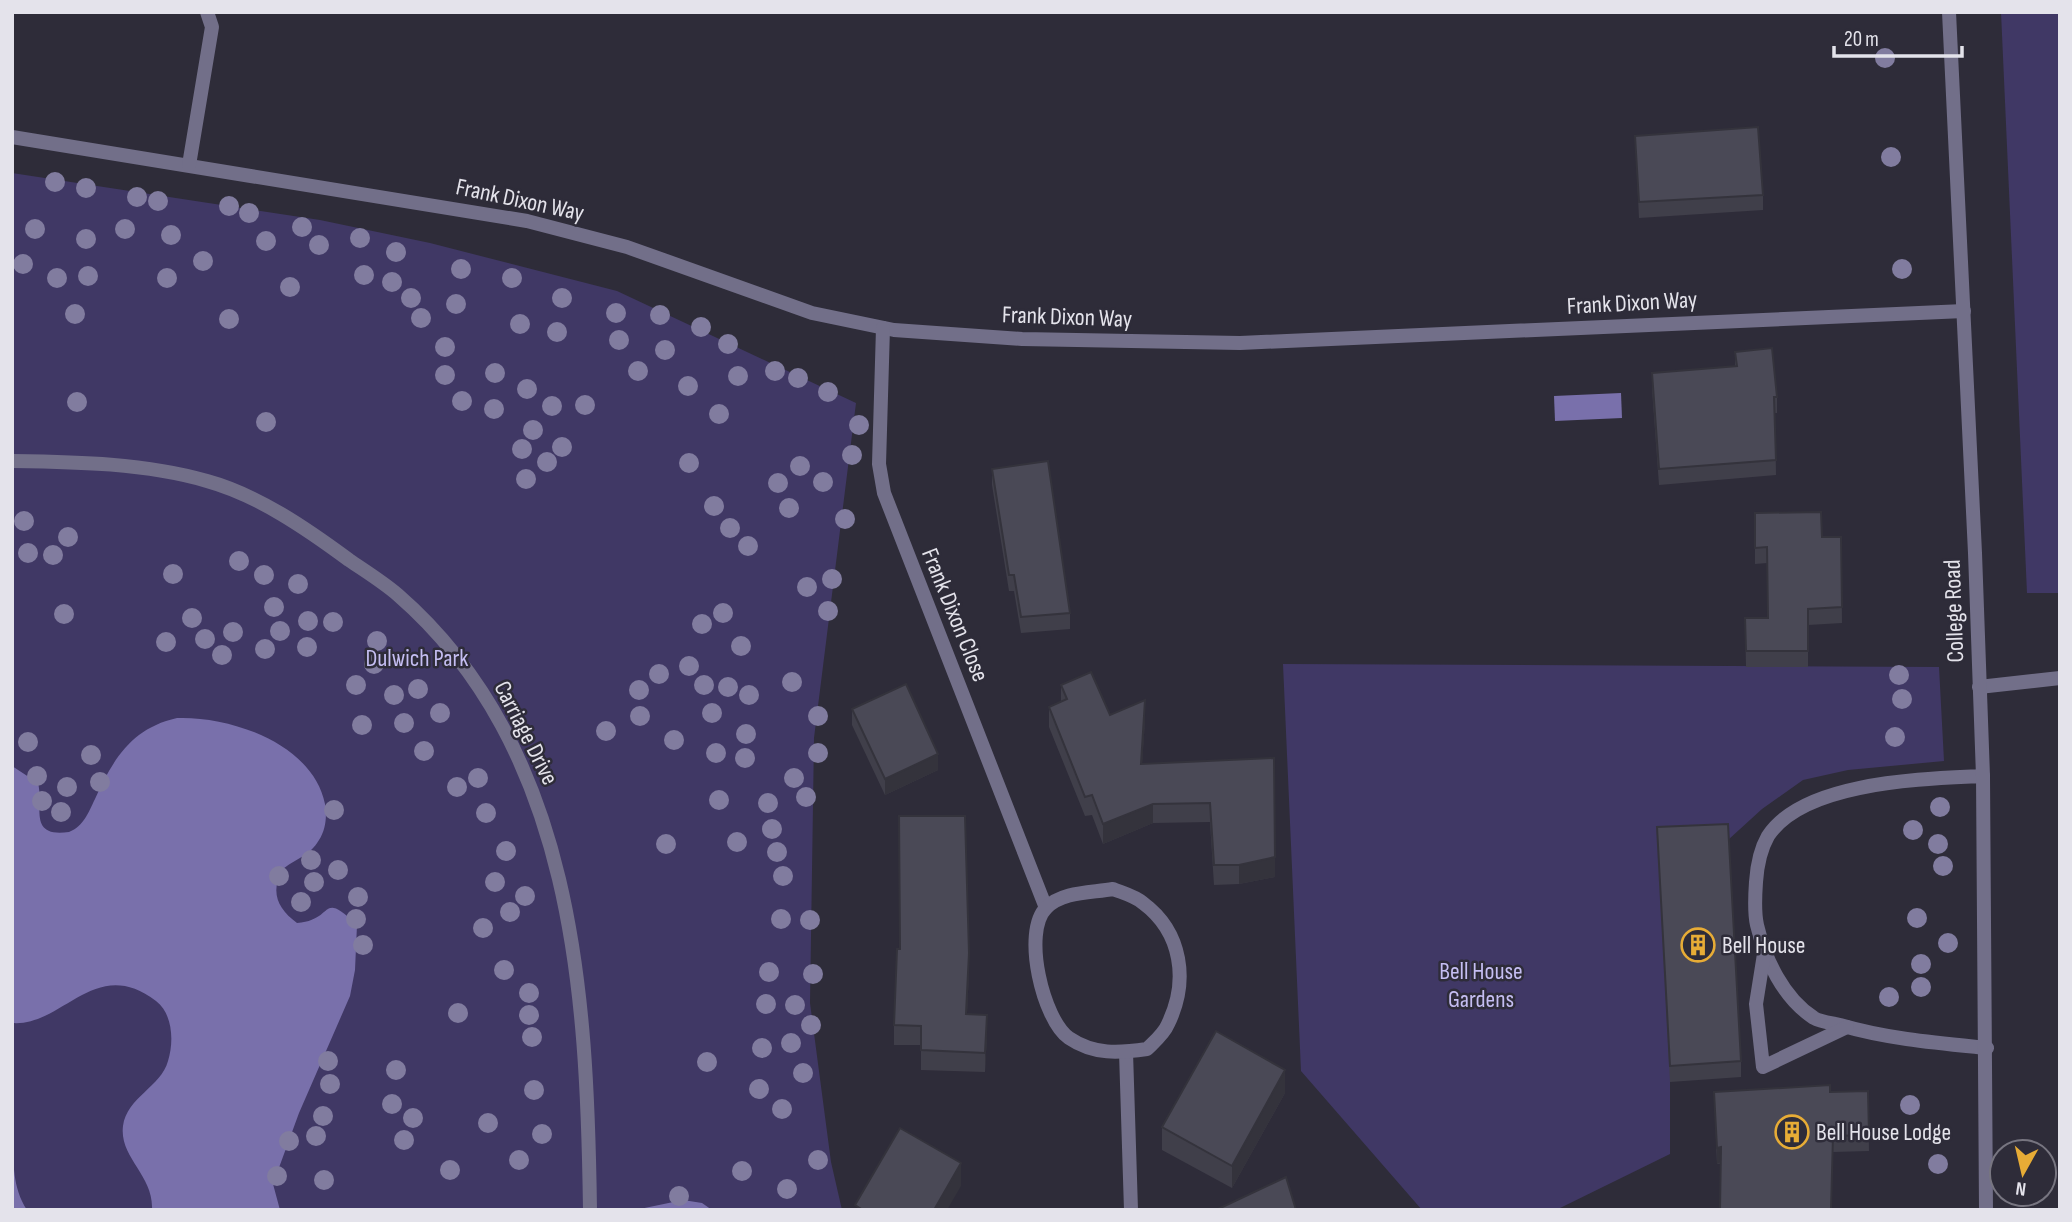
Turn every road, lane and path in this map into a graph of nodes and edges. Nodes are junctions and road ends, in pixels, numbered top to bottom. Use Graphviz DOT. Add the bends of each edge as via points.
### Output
graph roads {
  1 [pos="207,12"];
  2 [pos="1949,12"];
  3 [pos="12,137"];
  4 [pos="189,165"];
  5 [pos="1964,310"];
  6 [pos="883,328"];
  7 [pos="12,461"];
  8 [pos="2060,678"];
  9 [pos="1979,687"];
  10 [pos="1983,776"];
  11 [pos="1046,908"];
  12 [pos="1764,954"];
  13 [pos="1847,1027"];
  14 [pos="1987,1048"];
  15 [pos="1126,1052"];
  16 [pos="590,1210"];
  17 [pos="1131,1210"];
  18 [pos="1986,1210"];
  1 -- 4 [label="street" via="212,27"];
  2 -- 5 [label="street, College Road"];
  3 -- 4 [label="street, Frank Dixon Way"];
  4 -- 6 [label="street, Frank Dixon Way" via="527,221 627,247 812,313"];
  5 -- 6 [label="street, Frank Dixon Way" via="1240,343 1022,339"];
  5 -- 9 [label="street, College Road"];
  6 -- 11 [label="street, Frank Dixon Close" via="879,464 884,493"];
  7 -- 16 [label="street, Carriage Drive" via="148,468 209,481 257,501 328,544 398,596 457,659 494,711 523,768 562,885 583,1027"];
  8 -- 9 [label="street"];
  9 -- 10 [label="street, College Road"];
  10 -- 12 [label="street" via="1879,784 1816,802 1789,817 1768,836 1757,865 1756,919"];
  10 -- 14 [label="street, College Road"];
  11 -- 15 [label="street" via="1039,919 1036,943 1045,1002 1054,1022 1070,1038 1110,1054"];
  11 -- 15 [label="street" via="1062,898 1113,889 1141,901 1163,921 1177,949 1178,998 1167,1027 1147,1049"];
  12 -- 13 [label="street" via="1783,985 1815,1019"];
  12 -- 13 [label="street" via="1756,1004 1763,1067"];
  13 -- 14 [label="street" via="1883,1037"];
  14 -- 18 [label="street, College Road"];
  15 -- 17 [label="street"];
}
